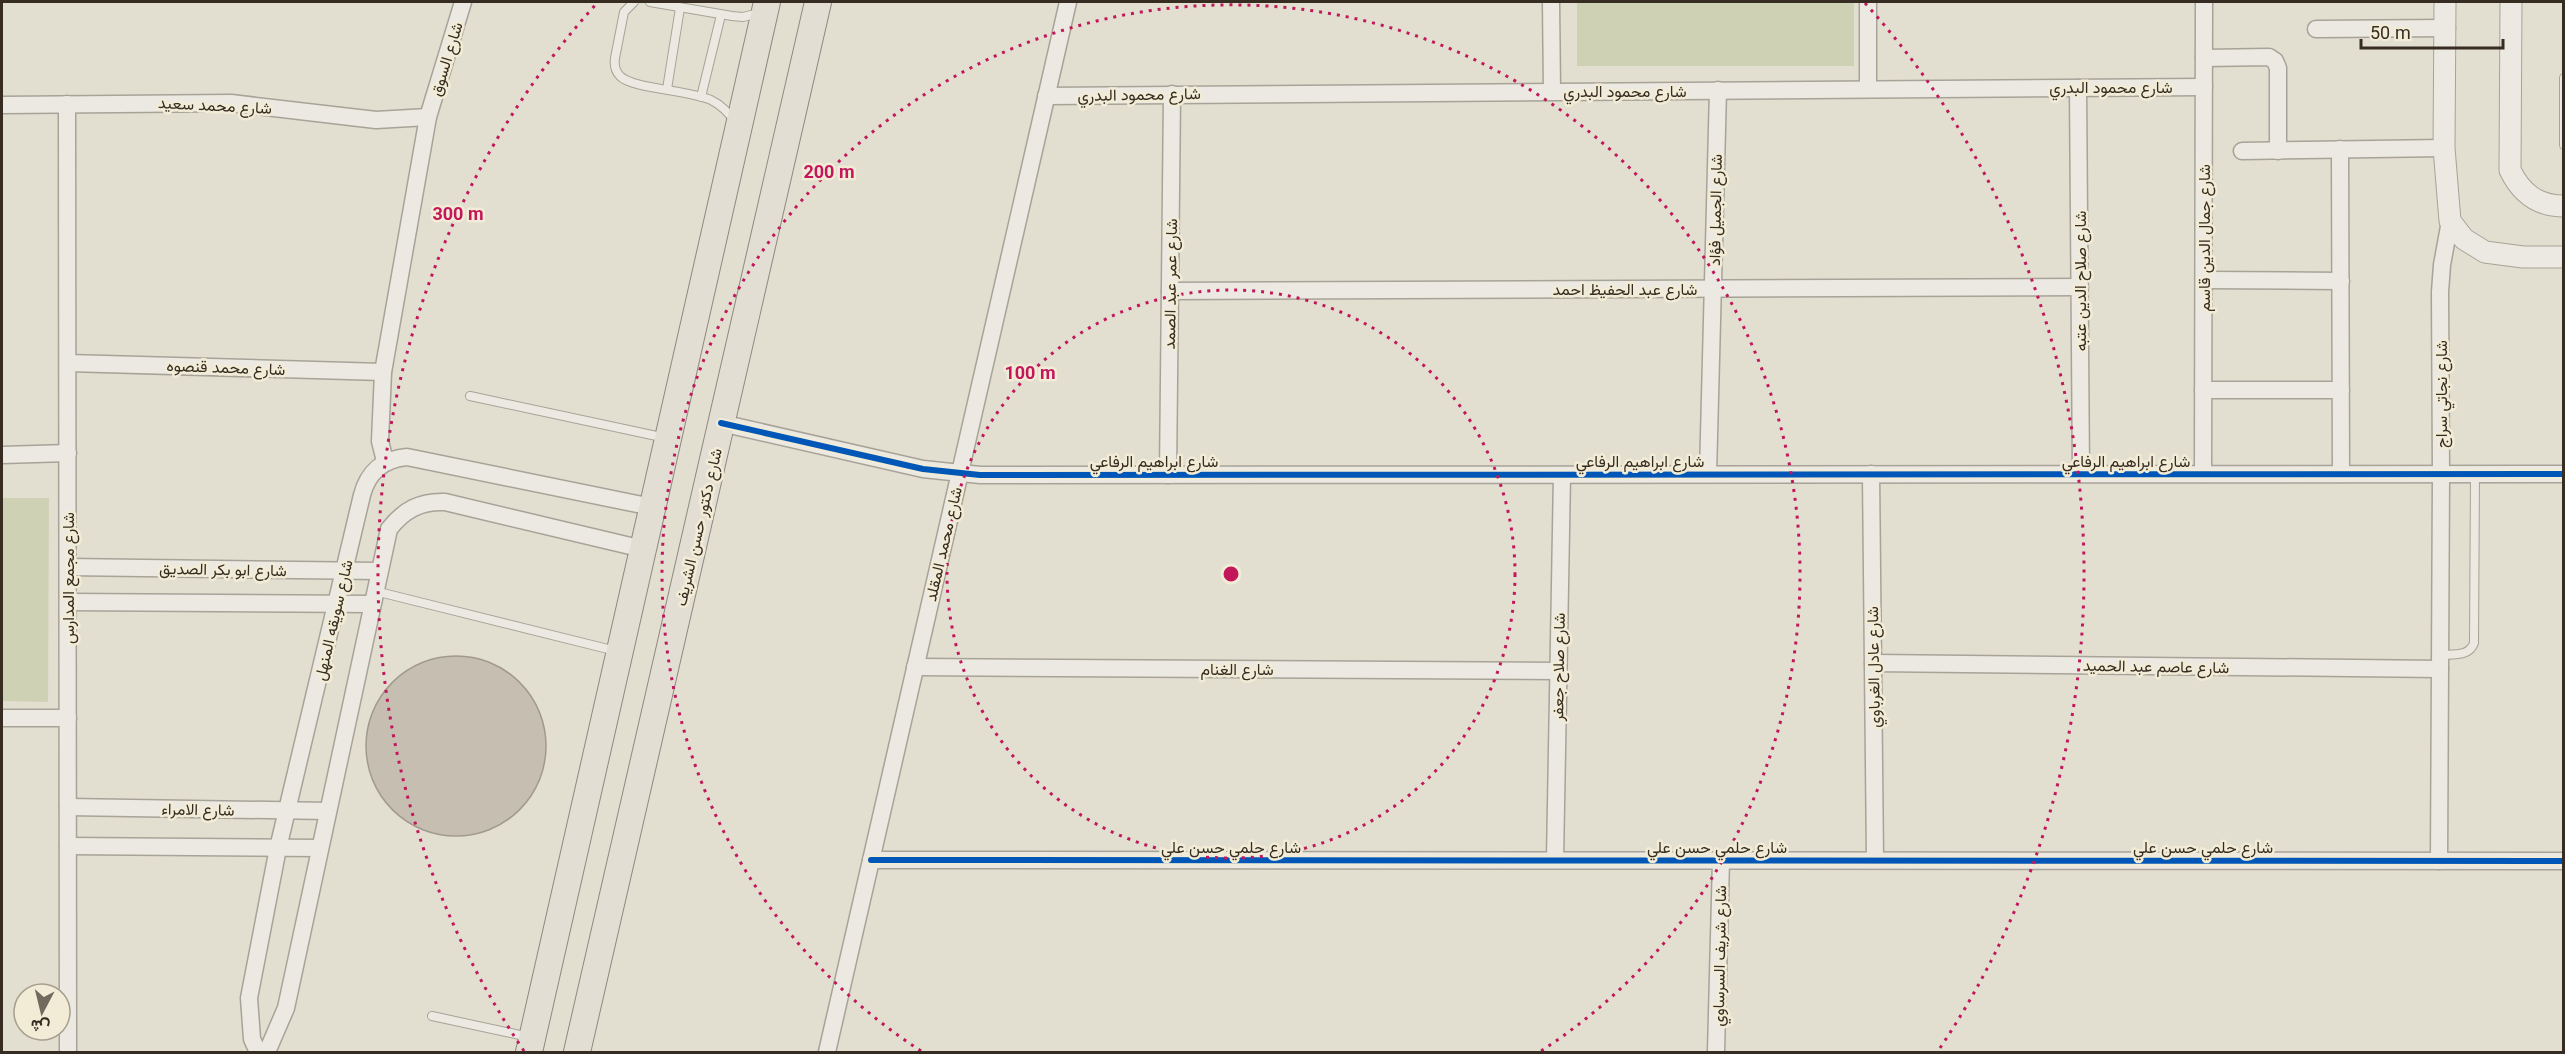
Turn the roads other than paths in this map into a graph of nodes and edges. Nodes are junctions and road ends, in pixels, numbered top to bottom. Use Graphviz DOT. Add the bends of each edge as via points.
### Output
graph roads {
  1 [pos="463,2"];
  2 [pos="634,2"];
  3 [pos="651,2"];
  4 [pos="818,2"];
  5 [pos="1068,2"];
  6 [pos="1551,2"];
  7 [pos="1868,2"];
  8 [pos="2204,2"];
  9 [pos="2445,2"];
  10 [pos="2511,2"];
  11 [pos="766,6"];
  12 [pos="680,8"];
  13 [pos="721,15"];
  14 [pos="2447,28"];
  15 [pos="2316,29"];
  16 [pos="2204,58"];
  17 [pos="2564,78"];
  18 [pos="2204,87"];
  19 [pos="2078,88"];
  20 [pos="667,89"];
  21 [pos="1868,89"];
  22 [pos="1718,90"];
  23 [pos="1552,91"];
  24 [pos="1172,94"];
  25 [pos="1046,96"];
  26 [pos="701,97"];
  27 [pos="67,104"];
  28 [pos="2,105"];
  29 [pos="428,117"];
  30 [pos="738,129"];
  31 [pos="2564,145"];
  32 [pos="2444,148"];
  33 [pos="2340,149"];
  34 [pos="2278,150"];
  35 [pos="2242,151"];
  36 [pos="2564,206"];
  37 [pos="2450,220"];
  38 [pos="2564,257"];
  39 [pos="2204,280"];
  40 [pos="2341,281"];
  41 [pos="2080,287"];
  42 [pos="1714,289"];
  43 [pos="1170,291"];
  44 [pos="68,363"];
  45 [pos="383,372"];
  46 [pos="2204,390"];
  47 [pos="2341,390"];
  48 [pos="470,396"];
  49 [pos="721,423"];
  50 [pos="668,439"];
  51 [pos="68,453"];
  52 [pos="2,455"];
  53 [pos="385,461"];
  54 [pos="959,474"];
  55 [pos="1708,474"];
  56 [pos="1871,474"];
  57 [pos="2081,474"];
  58 [pos="2203,474"];
  59 [pos="2341,474"];
  60 [pos="2441,474"];
  61 [pos="2475,474"];
  62 [pos="2564,474"];
  63 [pos="1168,475"];
  64 [pos="1562,475"];
  65 [pos="652,507"];
  66 [pos="643,549"];
  67 [pos="68,567"];
  68 [pos="345,571"];
  69 [pos="379,572"];
  70 [pos="373,597"];
  71 [pos="68,602"];
  72 [pos="337,604"];
  73 [pos="620,651"];
  74 [pos="2440,662"];
  75 [pos="1873,663"];
  76 [pos="915,667"];
  77 [pos="1558,671"];
  78 [pos="2,718"];
  79 [pos="68,718"];
  80 [pos="68,807"];
  81 [pos="287,811"];
  82 [pos="328,811"];
  83 [pos="68,846"];
  84 [pos="278,848"];
  85 [pos="320,848"];
  86 [pos="871,860"];
  87 [pos="1555,860"];
  88 [pos="1721,860"];
  89 [pos="1875,860"];
  90 [pos="2439,861"];
  91 [pos="2564,861"];
  92 [pos="432,1016"];
  93 [pos="531,1045"];
  94 [pos="68,1053"];
  95 [pos="258,1053"];
  96 [pos="267,1053"];
  97 [pos="577,1053"];
  98 [pos="827,1053"];
  99 [pos="1716,1053"];
  1 -- 29 [label="street, شارع السوق"];
  2 -- 20 [label="lane" via="624,12 616,72 626,81"];
  3 -- 12 [label="lane"];
  4 -- 49 [label="main road, شارع دكتور حسن الشريف"];
  5 -- 25 [label="street, شارع محمد المقلد"];
  6 -- 23 [label="street"];
  7 -- 21 [label="street"];
  8 -- 16 [label="street, شارع جمال الدين قاسم"];
  9 -- 14 [label="street, شارع نجاتي سراج"];
  10 -- 36 [label="street" via="2510,170 2528,196"];
  11 -- 13 [label="lane" via="743,17"];
  11 -- 30 [label="main road"];
  12 -- 13 [label="lane"];
  12 -- 20 [label="lane"];
  13 -- 26 [label="lane"];
  14 -- 15 [label="street"];
  14 -- 32 [label="street, شارع نجاتي سراج"];
  16 -- 18 [label="street, شارع جمال الدين قاسم"];
  16 -- 34 [label="street" via="2269,57 2275,61"];
  17 -- 31 [label="lane"];
  18 -- 19 [label="street, شارع محمود البدري"];
  18 -- 39 [label="street, شارع جمال الدين قاسم"];
  19 -- 21 [label="street, شارع محمود البدري"];
  19 -- 41 [label="street, شارع صلاح الدين عتبه"];
  20 -- 26 [label="lane"];
  21 -- 22 [label="street, شارع محمود البدري"];
  22 -- 23 [label="street, شارع محمود البدري"];
  22 -- 42 [label="street, شارع الجميل فؤاد"];
  23 -- 24 [label="street, شارع محمود البدري"];
  24 -- 25 [label="street, شارع محمود البدري"];
  24 -- 43 [label="street, شارع عمر عبد الصمد"];
  25 -- 54 [label="street, شارع محمد المقلد"];
  26 -- 30 [label="lane" via="720,105"];
  27 -- 28 [label="street, شارع محمد سعيد"];
  27 -- 29 [label="street, شارع محمد سعيد" via="231,103 376,120"];
  27 -- 44 [label="street, شارع مجمع المدارس"];
  29 -- 45 [label="street, شارع السوق"];
  30 -- 50 [label="main road"];
  32 -- 33 [label="street"];
  32 -- 37 [label="street, شارع نجاتي سراج"];
  33 -- 34 [label="street"];
  33 -- 40 [label="street"];
  34 -- 35 [label="street"];
  37 -- 38 [label="street" via="2464,239 2485,252"];
  37 -- 60 [label="street, شارع نجاتي سراج" via="2440,292"];
  39 -- 40 [label="street"];
  39 -- 46 [label="street, شارع جمال الدين قاسم"];
  40 -- 47 [label="street"];
  41 -- 42 [label="street, شارع عبد الحفيظ احمد"];
  41 -- 57 [label="street, شارع صلاح الدين عتبه"];
  42 -- 43 [label="street, شارع عبد الحفيظ احمد"];
  42 -- 55 [label="street, شارع الجميل فؤاد"];
  43 -- 63 [label="street, شارع عمر عبد الصمد"];
  44 -- 45 [label="street, شارع محمد قنصوه"];
  44 -- 51 [label="street, شارع مجمع المدارس"];
  45 -- 53 [label="street, شارع السوق" via="380,441"];
  46 -- 47 [label="street"];
  46 -- 58 [label="street, شارع جمال الدين قاسم"];
  47 -- 59 [label="street"];
  48 -- 50 [label="lane"];
  49 -- 54 [label="street, شارع ابراهيم الرفاعي"];
  49 -- 97 [label="main road, شارع دكتور حسن الشريف"];
  50 -- 65 [label="main road"];
  51 -- 52 [label="street"];
  51 -- 67 [label="street, شارع مجمع المدارس"];
  53 -- 65 [label="street" via="415,458"];
  53 -- 68 [label="street, شارع سويقه المنهل" via="364,486"];
  54 -- 63 [label="street, شارع ابراهيم الرفاعي"];
  54 -- 76 [label="street, شارع محمد المقلد"];
  55 -- 56 [label="street, شارع ابراهيم الرفاعي"];
  55 -- 64 [label="street, شارع ابراهيم الرفاعي"];
  56 -- 57 [label="street, شارع ابراهيم الرفاعي"];
  56 -- 75 [label="street, شارع عادل الغرباوي"];
  57 -- 58 [label="street, شارع ابراهيم الرفاعي"];
  58 -- 59 [label="street, شارع ابراهيم الرفاعي"];
  59 -- 60 [label="street, شارع ابراهيم الرفاعي"];
  60 -- 61 [label="street, شارع ابراهيم الرفاعي"];
  60 -- 74 [label="street, شارع نجاتي سراج"];
  61 -- 62 [label="street, شارع ابراهيم الرفاعي"];
  61 -- 74 [label="lane" via="2474,643 2466,653"];
  63 -- 64 [label="street, شارع ابراهيم الرفاعي"];
  64 -- 77 [label="street, شارع صلاح جعفر"];
  65 -- 66 [label="main road"];
  66 -- 69 [label="street, شارع سويقه المنهل" via="435,501 406,512 389,529"];
  66 -- 73 [label="main road"];
  67 -- 68 [label="street, شارع ابو بكر الصديق"];
  67 -- 71 [label="street, شارع مجمع المدارس"];
  68 -- 69 [label="street, شارع ابو بكر الصديق"];
  68 -- 72 [label="street, شارع سويقه المنهل"];
  69 -- 70 [label="street, شارع سويقه المنهل"];
  70 -- 72 [label="street, شارع ابو بكر الصديق"];
  70 -- 73 [label="lane"];
  70 -- 82 [label="street, شارع سويقه المنهل"];
  71 -- 72 [label="street, شارع ابو بكر الصديق"];
  71 -- 79 [label="street, شارع مجمع المدارس"];
  72 -- 81 [label="street, شارع سويقه المنهل"];
  73 -- 93 [label="main road"];
  74 -- 75 [label="street, شارع عاصم عبد الحميد"];
  74 -- 90 [label="street, شارع نجاتي سراج"];
  75 -- 89 [label="street, شارع عادل الغرباوي"];
  76 -- 77 [label="street, شارع الغنام"];
  76 -- 86 [label="street, شارع محمد المقلد"];
  77 -- 87 [label="street, شارع صلاح جعفر"];
  78 -- 79 [label="street"];
  79 -- 80 [label="street, شارع مجمع المدارس"];
  80 -- 81 [label="street, شارع الامراء"];
  80 -- 83 [label="street, شارع مجمع المدارس"];
  81 -- 82 [label="street, شارع الامراء"];
  81 -- 84 [label="street, شارع سويقه المنهل"];
  82 -- 85 [label="street, شارع سويقه المنهل"];
  83 -- 84 [label="street"];
  83 -- 94 [label="street, شارع مجمع المدارس"];
  84 -- 85 [label="street"];
  84 -- 95 [label="street, شارع سويقه المنهل" via="249,998 252,1039"];
  85 -- 96 [label="street, شارع سويقه المنهل" via="286,1008"];
  86 -- 87 [label="street, شارع حلمي حسن علي"];
  86 -- 98 [label="street, شارع محمد المقلد"];
  87 -- 88 [label="street, شارع حلمي حسن علي"];
  88 -- 89 [label="street, شارع حلمي حسن علي"];
  88 -- 99 [label="street, شارع شريف السرساوي"];
  89 -- 90 [label="street, شارع حلمي حسن علي"];
  90 -- 91 [label="street, شارع حلمي حسن علي"];
  92 -- 93 [label="lane"];
}
